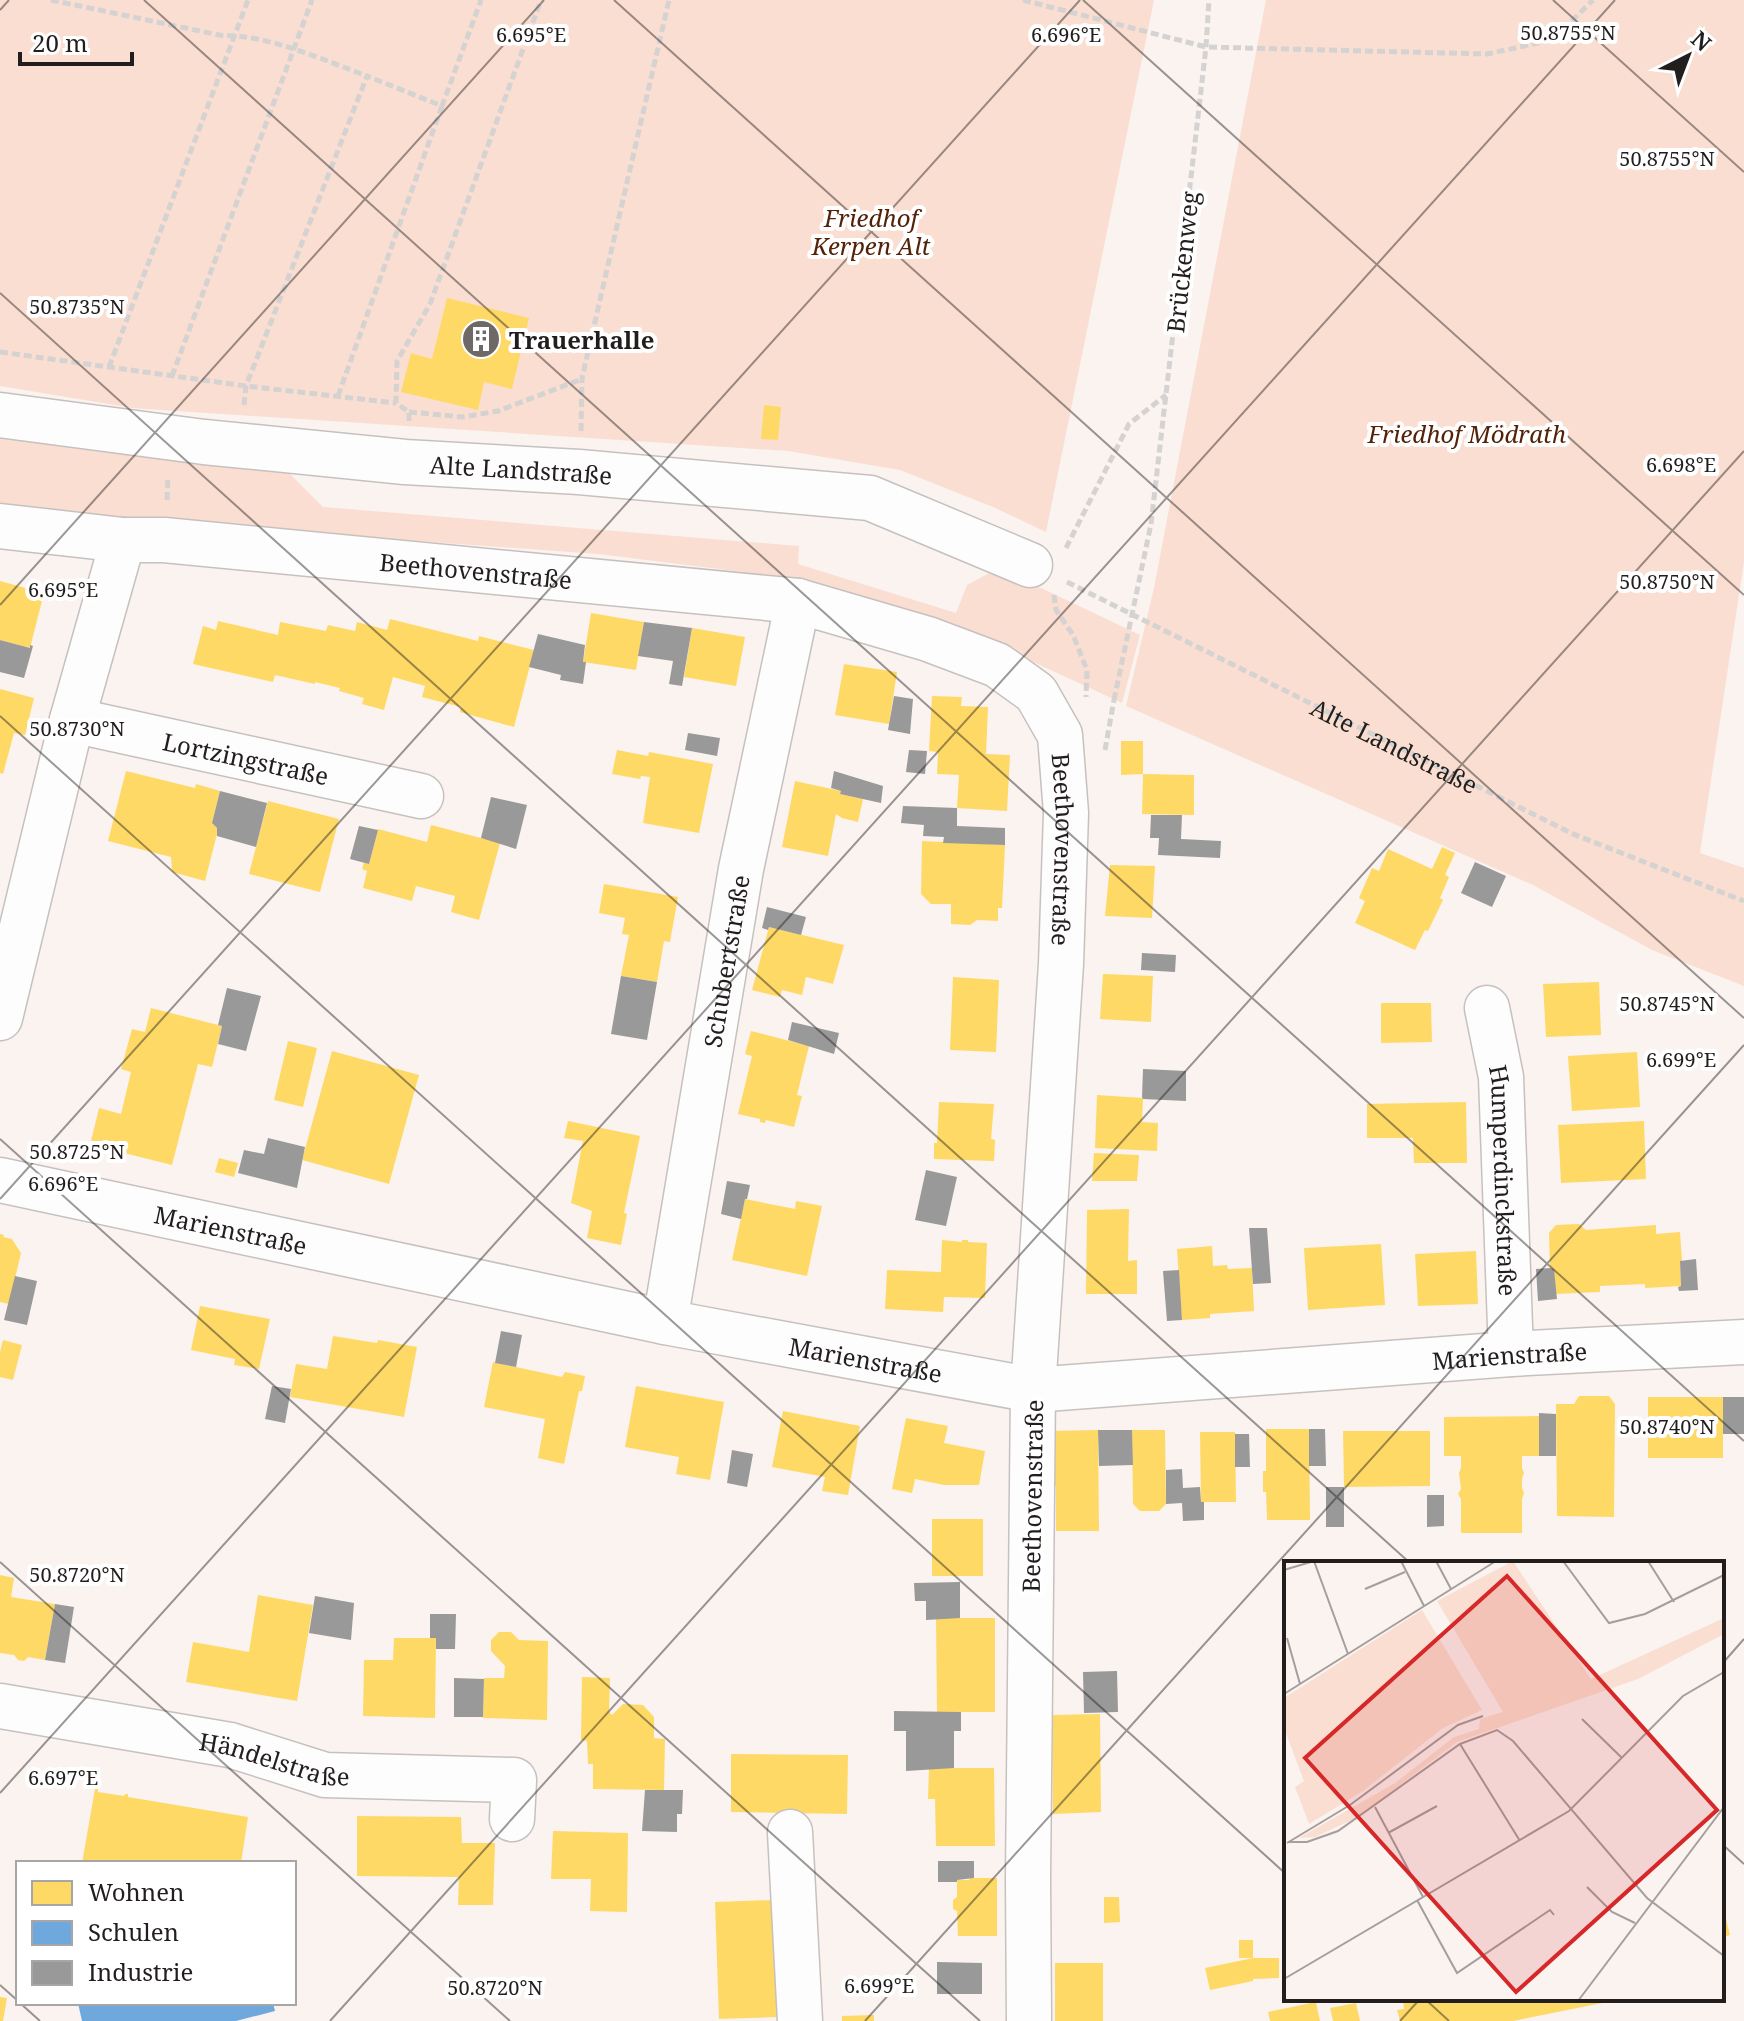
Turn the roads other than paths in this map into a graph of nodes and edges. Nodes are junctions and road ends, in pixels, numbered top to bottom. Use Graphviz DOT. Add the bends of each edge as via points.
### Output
graph roads {
  1 [pos="0,415"];
  2 [pos="0,526"];
  3 [pos="143,540"];
  4 [pos="1052,569"];
  5 [pos="798,601"];
  6 [pos="72,720"];
  7 [pos="421,796"];
  8 [pos="1487,1008"];
  9 [pos="0,1018"];
  10 [pos="0,1180"];
  11 [pos="665,1322"];
  12 [pos="1744,1342"];
  13 [pos="1511,1354"];
  14 [pos="1033,1390"];
  15 [pos="0,1706"];
  16 [pos="512,1819"];
  17 [pos="790,1832"];
  18 [pos="800,2021"];
  19 [pos="1029,2021"];
  1 -- 4 [label="street, Alte Landstraße" via="405,462 870,498"];
  2 -- 3 [label="street, Beethovenstraße"];
  3 -- 5 [label="street, Beethovenstraße"];
  3 -- 6 [label="street"];
  5 -- 11 [label="street, Schubertstraße" via="741,869"];
  5 -- 14 [label="street, Beethovenstraße" via="997,665 1036,693 1060,735 1066,813 1061,964"];
  6 -- 7 [label="street, Lortzingstraße"];
  6 -- 9 [label="street"];
  8 -- 13 [label="street, Humperdinckstraße" via="1501,1077"];
  10 -- 11 [label="street, Marienstraße"];
  11 -- 14 [label="street, Marienstraße"];
  12 -- 13 [label="street, Marienstraße"];
  13 -- 14 [label="street, Marienstraße"];
  14 -- 19 [label="street, Beethovenstraße"];
  15 -- 16 [label="street, Händelstraße" via="230,1745 325,1775 514,1780"];
  17 -- 18 [label="street"];
}
